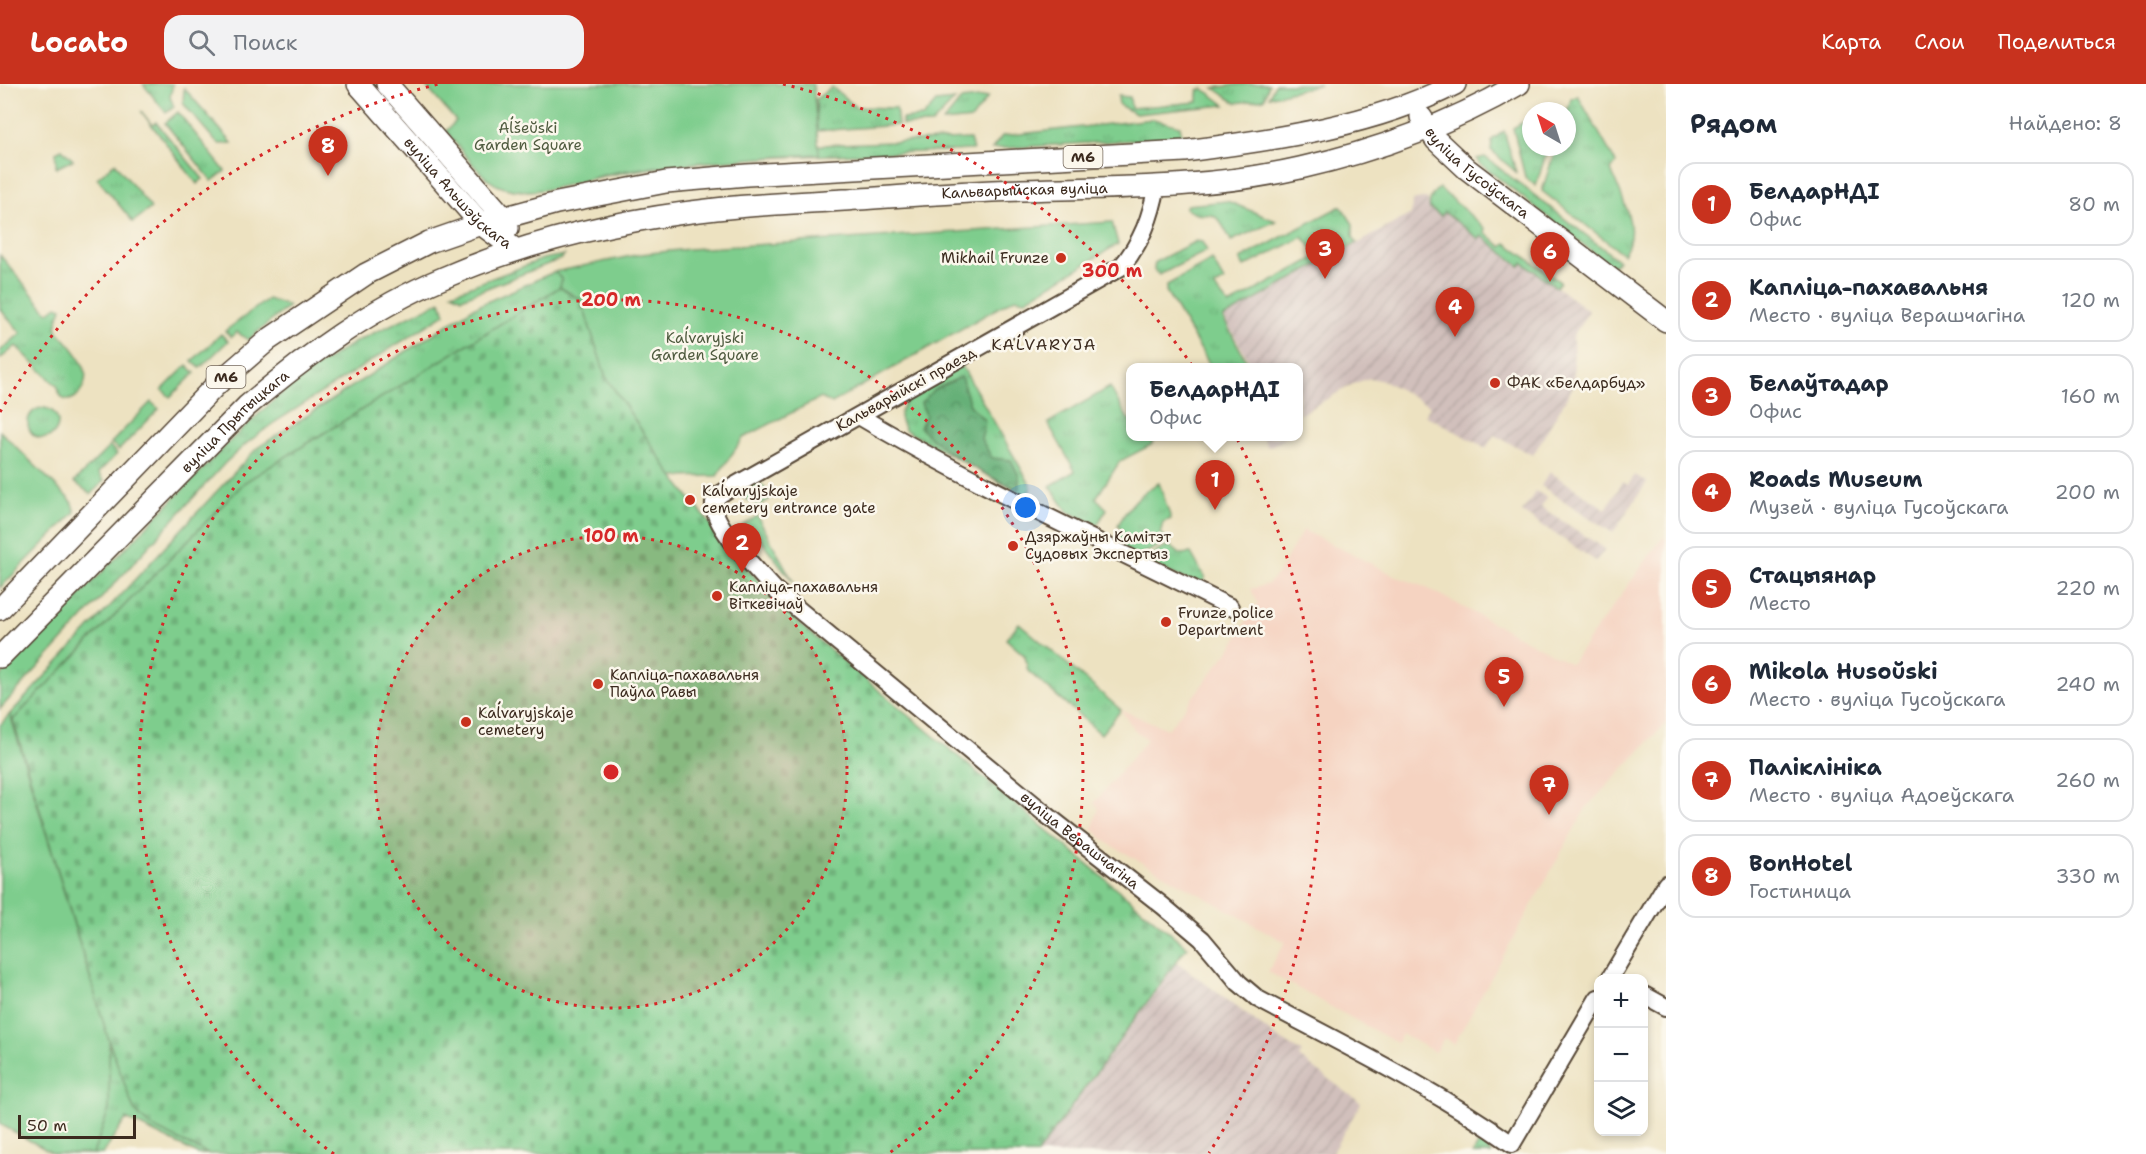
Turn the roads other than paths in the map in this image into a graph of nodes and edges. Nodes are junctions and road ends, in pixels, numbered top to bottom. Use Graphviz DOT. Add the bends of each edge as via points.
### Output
graph roads {
  1 [pos="358,84"];
  2 [pos="387,84"];
  3 [pos="1455,84"];
  4 [pos="1519,84"];
  5 [pos="1414,103"];
  6 [pos="1427,128"];
  7 [pos="1153,153"];
  8 [pos="1157,185"];
  9 [pos="503,217"];
  10 [pos="481,224"];
  11 [pos="516,250"];
  12 [pos="1666,321"];
  13 [pos="859,416"];
  14 [pos="735,484"];
  15 [pos="1230,607"];
  16 [pos="0,609"];
  17 [pos="0,657"];
  18 [pos="1666,884"];
  19 [pos="1614,974"];
  20 [pos="1648,997"];
  21 [pos="1594,1007"];
  22 [pos="1666,1007"];
  1 -- 10 [label="main road, вуліца Альшэўскага"];
  2 -- 9 [label="main road, вуліца Альшэўскага"];
  3 -- 5 [label="main road, Кальварыйская вуліца / М6"];
  4 -- 6 [label="main road, Кальварыйская вуліца / М6"];
  5 -- 6 [label="main road, вуліца Гусоўскага"];
  5 -- 7 [label="main road, Кальварыйская вуліца / М6" via="1239,144"];
  6 -- 8 [label="main road, Кальварыйская вуліца / М6" via="1299,169"];
  6 -- 12 [label="main road, вуліца Гусоўскага" via="1474,175"];
  7 -- 8 [label="main road"];
  7 -- 9 [label="main road, Кальварыйская вуліца / М6" via="666,182 604,192"];
  8 -- 11 [label="main road, Кальварыйская вуліца / М6" via="986,191 718,209 656,218"];
  8 -- 13 [label="street, Кальварыйскі праезд" via="1148,225 1121,267"];
  9 -- 10 [label="main road, М6"];
  9 -- 11 [label="main road, вуліца Альшэўскага"];
  10 -- 11 [label="main road, вуліца Альшэўскага"];
  10 -- 16 [label="main road, М6" via="429,242 366,273 268,340 217,384"];
  11 -- 17 [label="main road, вуліца Прытыцкага / М6" via="423,288 335,338 287,372 197,455"];
  13 -- 14 [label="street, Кальварыйскі праезд"];
  13 -- 15 [label="street" via="917,451 1066,528"];
  14 -- 21 [label="street, вуліца Верашчагіна" via="716,497 715,512 726,532 775,590 1202,939 1258,999 1393,1072 1512,1144"];
  18 -- 19 [label="street"];
  20 -- 22 [label="street"];
}
